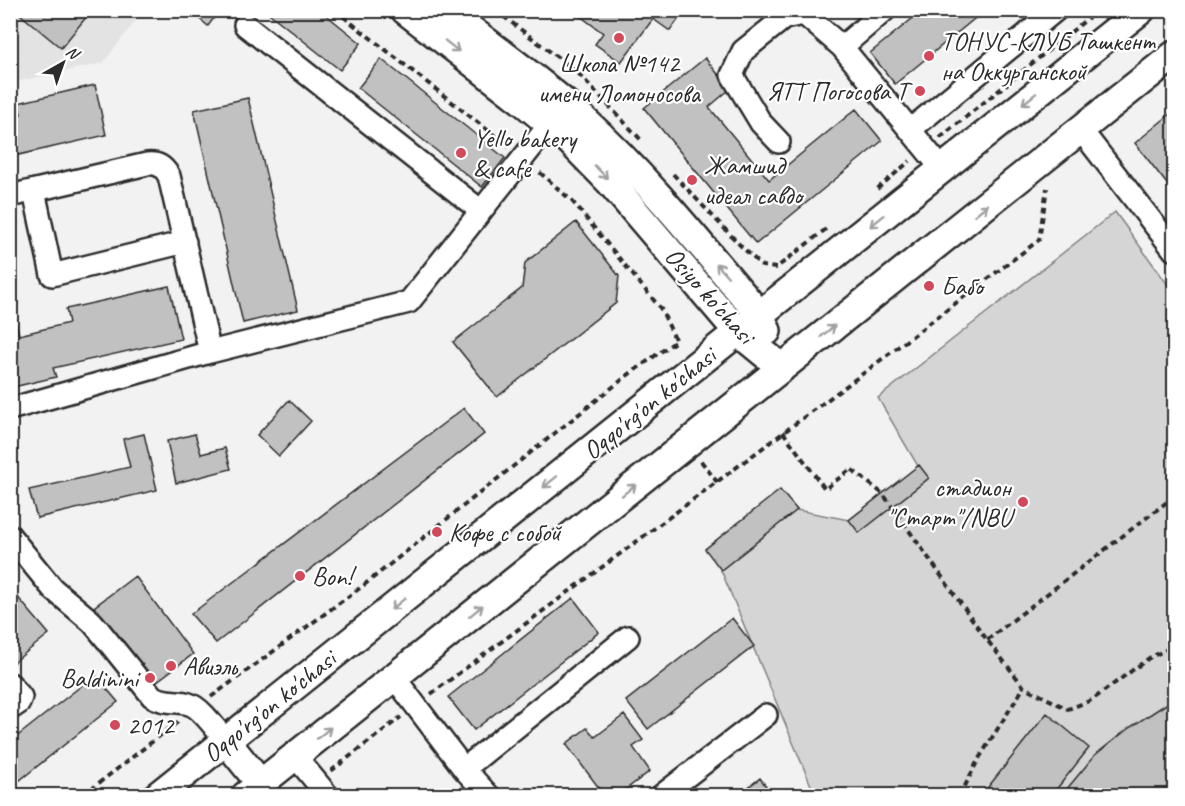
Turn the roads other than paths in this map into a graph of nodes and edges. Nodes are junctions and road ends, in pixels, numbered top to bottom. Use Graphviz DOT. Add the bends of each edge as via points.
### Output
graph roads {
  1 [pos="405,10"];
  2 [pos="885,10"];
  3 [pos="1056,10"];
  4 [pos="1141,10"];
  5 [pos="448,11"];
  6 [pos="245,25"];
  7 [pos="842,47"];
  8 [pos="1174,55"];
  9 [pos="550,124"];
  10 [pos="910,130"];
  11 [pos="1081,130"];
  12 [pos="779,142"];
  13 [pos="942,169"];
  14 [pos="34,191"];
  15 [pos="10,196"];
  16 [pos="481,211"];
  17 [pos="185,242"];
  18 [pos="1174,250"];
  19 [pos="760,315"];
  20 [pos="738,332"];
  21 [pos="210,352"];
  22 [pos="782,368"];
  23 [pos="10,409"];
  24 [pos="10,536"];
  25 [pos="628,637"];
  26 [pos="394,677"];
  27 [pos="10,684"];
  28 [pos="10,709"];
  29 [pos="766,715"];
  30 [pos="226,741"];
  31 [pos="295,756"];
  32 [pos="464,769"];
  33 [pos="323,788"];
  34 [pos="253,789"];
  35 [pos="158,795"];
  36 [pos="489,795"];
  37 [pos="661,795"];
  1 -- 9 [label="main road, Osiyo ko'chasi, one-way"];
  2 -- 7 [label="street"];
  3 -- 10 [label="street"];
  4 -- 13 [label="main road, Oqqo'rg'on ko'chasi, one-way"];
  19 -- 5 [label="main road, Osiyo ko'chasi, one-way" via="661,200 583,119"];
  6 -- 16 [label="street"];
  7 -- 10 [label="street"];
  7 -- 12 [label="street" via="804,14 784,18 743,51 732,75 761,123"];
  8 -- 11 [label="main road"];
  9 -- 16 [label="street"];
  9 -- 20 [label="main road, Osiyo ko'chasi, one-way" via="610,182"];
  10 -- 13 [label="street"];
  11 -- 18 [label="street"];
  22 -- 11 [label="main road, one-way"];
  13 -- 19 [label="main road, Oqqo'rg'on ko'chasi, one-way"];
  14 -- 15 [label="street"];
  14 -- 17 [label="street" via="136,167 161,166 170,176"];
  14 -- 17 [label="street" via="52,275"];
  16 -- 21 [label="street" via="409,302"];
  17 -- 21 [label="street"];
  19 -- 20 [label="main road, Oqqo'rg'on ko'chasi"];
  19 -- 22 [label="main road, Osiyo ko'chasi"];
  20 -- 22 [label="main road, Osiyo ko'chasi"];
  20 -- 30 [label="main road, Oqqo'rg'on ko'chasi, one-way"];
  21 -- 23 [label="street"];
  26 -- 22 [label="main road, one-way"];
  24 -- 30 [label="street" via="53,589 92,622 152,696 197,707"];
  25 -- 32 [label="street"];
  31 -- 26 [label="main road, one-way"];
  26 -- 32 [label="street"];
  27 -- 28 [label="street" via="21,697"];
  29 -- 37 [label="street"];
  30 -- 34 [label="main road"];
  30 -- 35 [label="main road, Oqqo'rg'on ko'chasi"];
  31 -- 33 [label="street"];
  31 -- 34 [label="main road"];
  32 -- 36 [label="street"];
}
